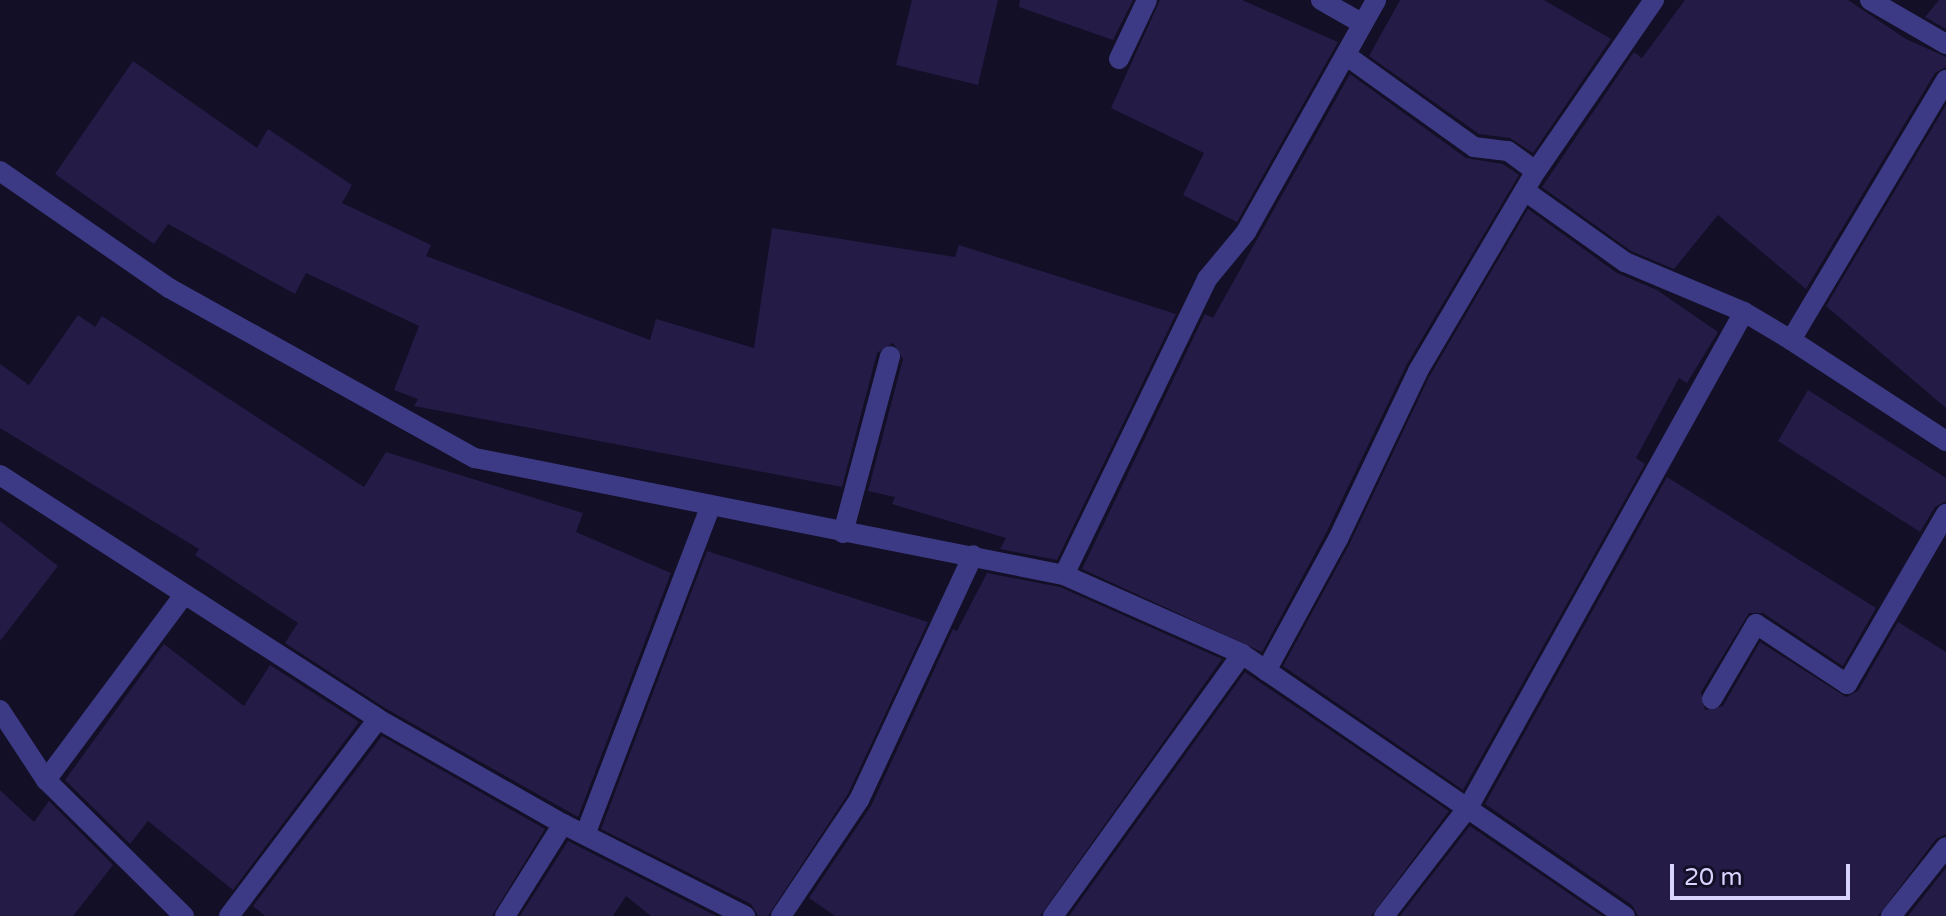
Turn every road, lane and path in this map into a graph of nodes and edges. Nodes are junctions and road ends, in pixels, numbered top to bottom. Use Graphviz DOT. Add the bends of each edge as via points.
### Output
graph roads {
  1 [pos="1147,0"];
  2 [pos="1321,0"];
  3 [pos="1376,0"];
  4 [pos="1654,0"];
  5 [pos="1870,0"];
  6 [pos="1363,24"];
  7 [pos="1946,44"];
  8 [pos="1347,56"];
  9 [pos="1119,59"];
  10 [pos="1946,80"];
  11 [pos="0,171"];
  12 [pos="1536,171"];
  13 [pos="1525,191"];
  14 [pos="1744,312"];
  15 [pos="1791,340"];
  16 [pos="890,356"];
  17 [pos="1946,441"];
  18 [pos="0,475"];
  19 [pos="710,508"];
  20 [pos="1946,514"];
  21 [pos="843,533"];
  22 [pos="1938,546"];
  23 [pos="973,555"];
  24 [pos="1064,575"];
  25 [pos="183,596"];
  26 [pos="1242,654"];
  27 [pos="1266,671"];
  28 [pos="1712,699"];
  29 [pos="0,710"];
  30 [pos="378,719"];
  31 [pos="46,780"];
  32 [pos="1469,806"];
  33 [pos="563,824"];
  34 [pos="585,835"];
  35 [pos="1946,847"];
  36 [pos="184,916"];
  37 [pos="229,916"];
  38 [pos="505,916"];
  39 [pos="745,916"];
  40 [pos="781,916"];
  41 [pos="1053,916"];
  42 [pos="1384,916"];
  43 [pos="1625,916"];
  44 [pos="1891,916"];
  1 -- 9 [label="street"];
  2 -- 6 [label="street"];
  3 -- 6 [label="street"];
  4 -- 12 [label="street"];
  5 -- 7 [label="street"];
  6 -- 8 [label="street"];
  8 -- 12 [label="street" via="1474,147 1508,151"];
  8 -- 24 [label="street" via="1246,232 1207,279"];
  10 -- 15 [label="street"];
  11 -- 19 [label="street" via="169,288 475,458"];
  12 -- 13 [label="street"];
  13 -- 14 [label="street" via="1625,262"];
  13 -- 27 [label="street" via="1418,371 1338,539"];
  14 -- 15 [label="street"];
  14 -- 32 [label="street"];
  15 -- 17 [label="street"];
  16 -- 21 [label="street"];
  18 -- 25 [label="street"];
  19 -- 21 [label="street"];
  19 -- 34 [label="street"];
  20 -- 22 [label="street"];
  21 -- 23 [label="street"];
  22 -- 28 [label="street" via="1847,684 1756,624"];
  23 -- 24 [label="street"];
  23 -- 40 [label="street" via="859,800"];
  24 -- 26 [label="street"];
  25 -- 30 [label="street"];
  25 -- 31 [label="street"];
  26 -- 27 [label="street"];
  26 -- 41 [label="street"];
  27 -- 32 [label="street"];
  29 -- 31 [label="street"];
  30 -- 33 [label="street"];
  30 -- 37 [label="street"];
  31 -- 36 [label="street"];
  32 -- 42 [label="street"];
  32 -- 43 [label="street"];
  33 -- 34 [label="street"];
  33 -- 38 [label="street"];
  34 -- 39 [label="street"];
  35 -- 44 [label="street"];
}
